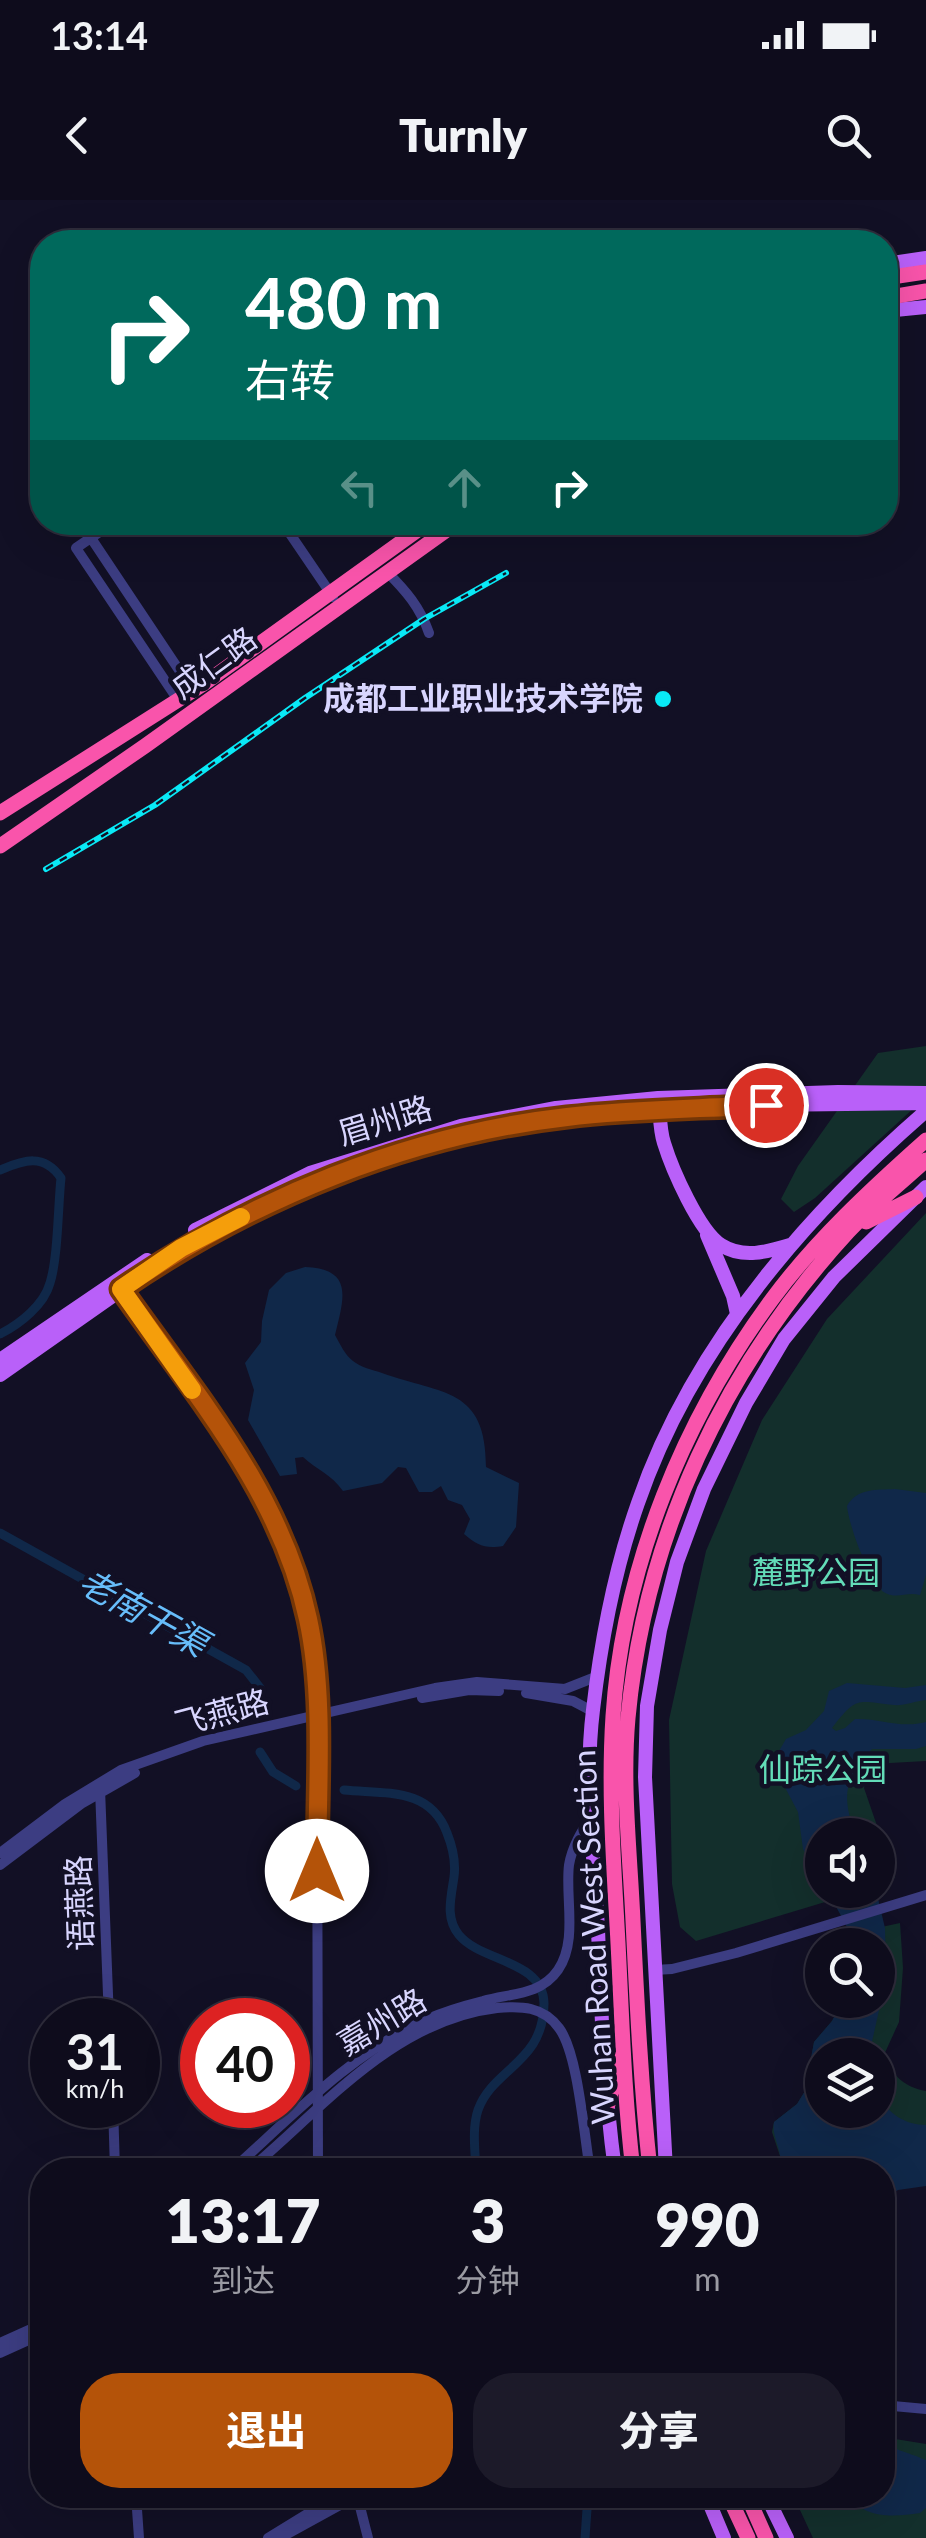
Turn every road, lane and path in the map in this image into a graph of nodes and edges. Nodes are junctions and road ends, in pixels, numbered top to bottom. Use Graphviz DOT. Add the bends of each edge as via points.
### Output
graph roads {
  1 [pos="926,258"];
  2 [pos="898,262"];
  3 [pos="926,272"];
  4 [pos="898,276"];
  5 [pos="926,291"];
  6 [pos="898,296"];
  7 [pos="926,307"];
  8 [pos="898,310"];
  9 [pos="95,535"];
  10 [pos="291,535"];
  11 [pos="413,535"];
  12 [pos="440,535"];
  13 [pos="91,538"];
  14 [pos="387,572"];
  15 [pos="335,599"];
  16 [pos="428,633"];
  17 [pos="193,690"];
  18 [pos="178,700"];
  19 [pos="0,813"];
  20 [pos="0,846"];
  21 [pos="926,1093"];
  22 [pos="838,1097"];
  23 [pos="926,1103"];
  24 [pos="659,1105"];
  25 [pos="926,1111"];
  26 [pos="926,1140"];
  27 [pos="926,1160"];
  28 [pos="921,1192"];
  29 [pos="704,1230"];
  30 [pos="849,1230"];
  31 [pos="790,1245"];
  32 [pos="119,1285"];
  33 [pos="738,1314"];
  34 [pos="0,1360"];
  35 [pos="0,1375"];
  36 [pos="598,1676"];
  37 [pos="592,1711"];
  38 [pos="316,1718"];
  39 [pos="100,1787"];
  40 [pos="591,1816"];
  41 [pos="0,1853"];
  42 [pos="0,1865"];
  43 [pos="926,1895"];
  44 [pos="654,1970"];
  45 [pos="109,1998"];
  46 [pos="624,2044"];
  47 [pos="317,2095"];
  48 [pos="608,2104"];
  49 [pos="317,2110"];
  50 [pos="114,2128"];
  51 [pos="115,2158"];
  52 [pos="246,2158"];
  53 [pos="263,2158"];
  54 [pos="318,2158"];
  55 [pos="588,2158"];
  56 [pos="614,2158"];
  57 [pos="632,2158"];
  58 [pos="649,2158"];
  59 [pos="665,2158"];
  60 [pos="30,2329"];
  61 [pos="30,2340"];
  62 [pos="0,2343"];
  63 [pos="0,2354"];
  64 [pos="895,2406"];
  65 [pos="926,2409"];
  66 [pos="137,2508"];
  67 [pos="317,2508"];
  68 [pos="334,2508"];
  69 [pos="361,2508"];
  70 [pos="711,2508"];
  71 [pos="734,2508"];
  72 [pos="752,2508"];
  73 [pos="772,2508"];
  74 [pos="139,2538"];
  75 [pos="268,2538"];
  76 [pos="280,2538"];
  77 [pos="368,2538"];
  78 [pos="724,2538"];
  79 [pos="748,2538"];
  80 [pos="766,2538"];
  81 [pos="787,2538"];
  1 -- 2 [label="main road"];
  3 -- 4 [label="highway"];
  5 -- 6 [label="highway"];
  7 -- 8 [label="main road"];
  9 -- 13 [label="street"];
  10 -- 15 [label="street"];
  11 -- 15 [label="highway, 成仁路"];
  12 -- 14 [label="highway, 成仁路"];
  13 -- 17 [label="street"];
  13 -- 18 [label="street" via="76,548"];
  14 -- 15 [label="highway, 成仁路"];
  14 -- 16 [label="street" via="416,604"];
  15 -- 17 [label="highway, 成仁路"];
  15 -- 20 [label="highway, 成仁路" via="146,746"];
  17 -- 18 [label="highway, 成仁路"];
  18 -- 19 [label="highway, 成仁路"];
  21 -- 22 [label="main road"];
  22 -- 23 [label="main road"];
  22 -- 24 [label="main road"];
  24 -- 29 [label="main road" via="664,1144"];
  24 -- 32 [label="main road" via="458,1137 313,1182"];
  25 -- 31 [label="main road"];
  26 -- 46 [label="highway, Wuhan Road West Section" via="817,1245 774,1297 684,1443 656,1514 620,1650 613,1713 610,1783"];
  27 -- 30 [label="highway, Wuhan Road West Section"];
  28 -- 30 [label="highway"];
  28 -- 44 [label="main road" via="834,1277 784,1339 704,1489 677,1562 647,1706"];
  29 -- 31 [label="main road" via="735,1251"];
  29 -- 33 [label="main road"];
  30 -- 58 [label="highway, Wuhan Road West Section" via="749,1358 698,1451 666,1536 636,1652 626,1790"];
  31 -- 33 [label="main road"];
  32 -- 34 [label="main road"];
  32 -- 35 [label="main road"];
  32 -- 38 [label="street" via="276,1519 309,1621"];
  33 -- 36 [label="main road" via="683,1404 637,1504"];
  36 -- 37 [label="main road"];
  36 -- 38 [label="street, 飞燕路" via="565,1689 477,1682"];
  37 -- 38 [label="street, 飞燕路" via="572,1701 469,1690"];
  37 -- 40 [label="main road"];
  38 -- 39 [label="street, 飞燕路" via="203,1741 121,1770"];
  38 -- 47 [label="street"];
  39 -- 41 [label="street, 飞燕路" via="65,1804"];
  39 -- 42 [label="street, 飞燕路"];
  39 -- 45 [label="street, 语燕路"];
  40 -- 47 [label="street, 嘉州路" via="569,1864 566,1952 547,1983 414,2025"];
  40 -- 48 [label="main road"];
  43 -- 44 [label="street"];
  44 -- 59 [label="main road"];
  46 -- 48 [label="highway"];
  46 -- 57 [label="highway, Wuhan Road West Section"];
  47 -- 49 [label="street"];
  47 -- 52 [label="street, 嘉州路"];
  48 -- 56 [label="main road"];
  49 -- 53 [label="street"];
  49 -- 54 [label="street"];
  49 -- 55 [label="street" via="416,2034 516,2006 550,2018 563,2033"];
  50 -- 51 [label="street"];
  60 -- 62 [label="street"];
  61 -- 63 [label="street"];
  64 -- 65 [label="street"];
  66 -- 74 [label="street"];
  67 -- 75 [label="street"];
  68 -- 76 [label="street"];
  69 -- 77 [label="street"];
  70 -- 78 [label="main road"];
  71 -- 79 [label="highway"];
  72 -- 80 [label="highway"];
  73 -- 81 [label="main road"];
}
